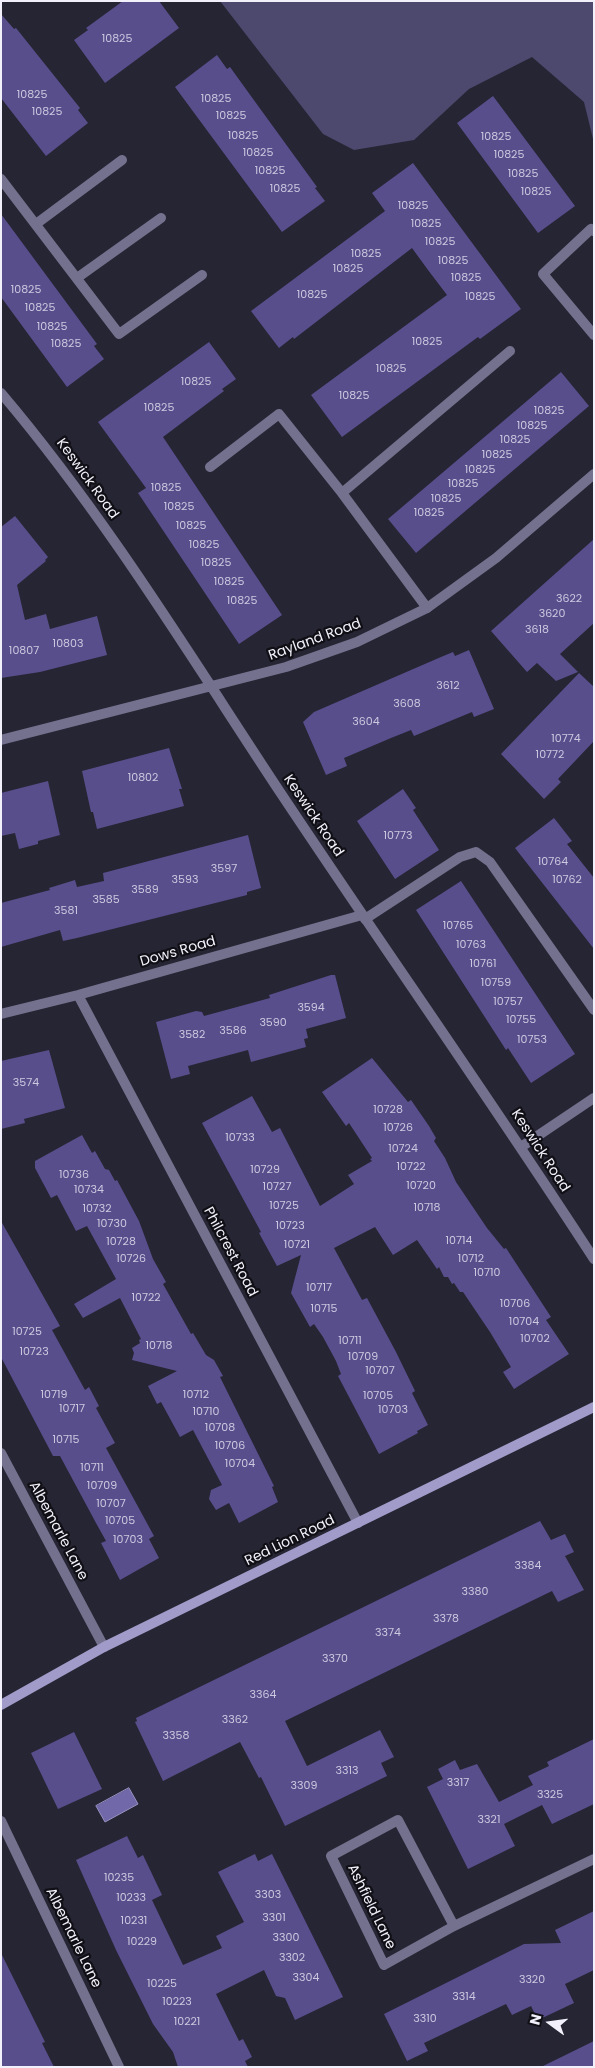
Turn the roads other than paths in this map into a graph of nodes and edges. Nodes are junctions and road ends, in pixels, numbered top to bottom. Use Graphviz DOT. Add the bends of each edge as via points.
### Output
graph roads {
  1 [pos="122,160"];
  2 [pos="1,179"];
  3 [pos="161,218"];
  4 [pos="36,224"];
  5 [pos="594,231"];
  6 [pos="202,275"];
  7 [pos="77,278"];
  8 [pos="594,335"];
  9 [pos="510,351"];
  10 [pos="1,393"];
  11 [pos="210,467"];
  12 [pos="594,474"];
  13 [pos="342,492"];
  14 [pos="427,608"];
  15 [pos="210,687"];
  16 [pos="1,740"];
  17 [pos="364,917"];
  18 [pos="78,995"];
  19 [pos="594,1010"];
  20 [pos="1,1014"];
  21 [pos="594,1098"];
  22 [pos="522,1147"];
  23 [pos="593,1257"];
  24 [pos="594,1407"];
  25 [pos="1,1453"];
  26 [pos="358,1523"];
  27 [pos="104,1648"];
  28 [pos="1,1705"];
  29 [pos="1,1821"];
  30 [pos="594,1859"];
  31 [pos="454,1926"];
  32 [pos="119,2067"];
  1 -- 4 [label="street"];
  2 -- 4 [label="street"];
  3 -- 7 [label="street"];
  4 -- 7 [label="street"];
  5 -- 8 [label="street" via="591,229 542,274"];
  6 -- 7 [label="street" via="120,334"];
  9 -- 13 [label="street"];
  10 -- 15 [label="street, Keswick Road" via="46,447 115,542"];
  11 -- 13 [label="street" via="280,414"];
  12 -- 14 [label="street, Rayland Road" via="496,558"];
  13 -- 14 [label="street"];
  14 -- 15 [label="street, Rayland Road" via="357,642 286,667"];
  15 -- 16 [label="street, Rayland Road"];
  15 -- 17 [label="street, Keswick Road"];
  17 -- 18 [label="street, Dows Road"];
  17 -- 19 [label="street, Dows Road" via="460,857 476,852 490,862"];
  17 -- 22 [label="street, Keswick Road"];
  18 -- 20 [label="street, Dows Road"];
  18 -- 26 [label="street, Philcrest Road"];
  21 -- 22 [label="street"];
  22 -- 23 [label="street, Keswick Road"];
  24 -- 26 [label="street, Red Lion Road"];
  25 -- 27 [label="street, Albemarle Lane"];
  26 -- 27 [label="street, Red Lion Road"];
  27 -- 28 [label="street, Red Lion Road"];
  29 -- 32 [label="street, Albemarle Lane"];
  30 -- 31 [label="street, Ashfield Lane"];
  31 -- 31 [label="street, Ashfield Lane" via="384,1965 331,1856 398,1820"];
}
